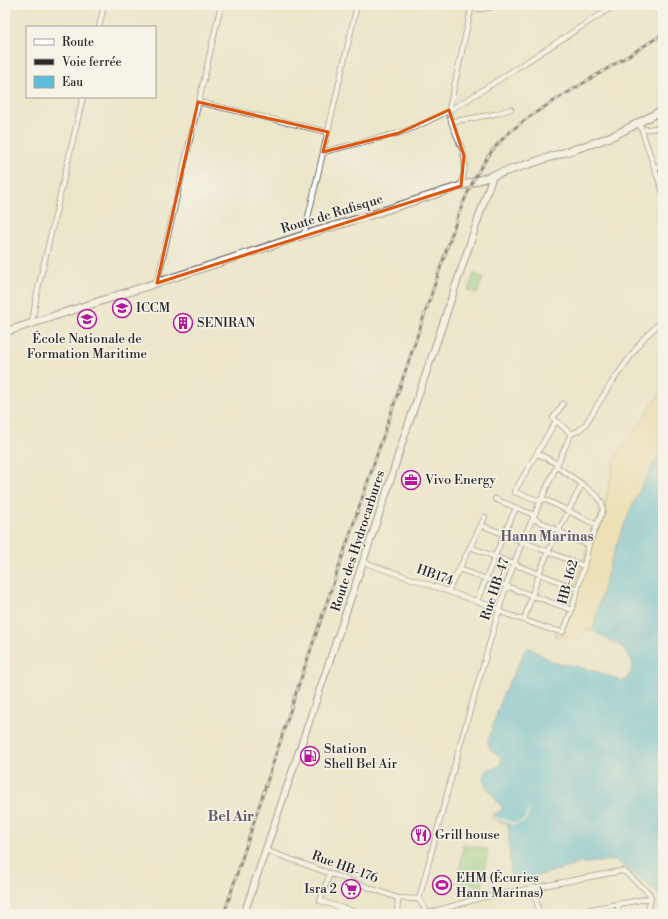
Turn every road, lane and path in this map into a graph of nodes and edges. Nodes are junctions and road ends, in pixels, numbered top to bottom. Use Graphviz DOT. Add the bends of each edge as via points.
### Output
graph roads {
  1 [pos="104,5"];
  2 [pos="221,5"];
  3 [pos="357,5"];
  4 [pos="501,5"];
  5 [pos="615,5"];
  6 [pos="472,6"];
  7 [pos="99,26"];
  8 [pos="83,98"];
  9 [pos="198,102"];
  10 [pos="511,109"];
  11 [pos="449,110"];
  12 [pos="663,110"];
  13 [pos="451,122"];
  14 [pos="639,122"];
  15 [pos="663,127"];
  16 [pos="642,130"];
  17 [pos="328,132"];
  18 [pos="323,152"];
  19 [pos="663,166"];
  20 [pos="654,167"];
  21 [pos="493,175"];
  22 [pos="461,186"];
  23 [pos="663,193"];
  24 [pos="304,235"];
  25 [pos="157,283"];
  26 [pos="663,320"];
  27 [pos="32,322"];
  28 [pos="5,332"];
  29 [pos="564,404"];
  30 [pos="555,419"];
  31 [pos="571,434"];
  32 [pos="537,453"];
  33 [pos="557,465"];
  34 [pos="582,484"];
  35 [pos="495,499"];
  36 [pos="541,499"];
  37 [pos="516,508"];
  38 [pos="568,510"];
  39 [pos="485,517"];
  40 [pos="534,517"];
  41 [pos="597,524"];
  42 [pos="481,525"];
  43 [pos="558,531"];
  44 [pos="504,534"];
  45 [pos="522,542"];
  46 [pos="589,544"];
  47 [pos="470,547"];
  48 [pos="548,552"];
  49 [pos="495,557"];
  50 [pos="363,562"];
  51 [pos="514,564"];
  52 [pos="584,566"];
  53 [pos="459,569"];
  54 [pos="539,574"];
  55 [pos="486,579"];
  56 [pos="506,586"];
  57 [pos="578,589"];
  58 [pos="448,591"];
  59 [pos="532,595"];
  60 [pos="478,601"];
  61 [pos="499,610"];
  62 [pos="572,610"];
  63 [pos="524,620"];
  64 [pos="562,632"];
  65 [pos="265,850"];
  66 [pos="330,873"];
  67 [pos="534,887"];
  68 [pos="398,898"];
  69 [pos="651,898"];
  70 [pos="419,899"];
  71 [pos="619,904"];
  72 [pos="344,908"];
  73 [pos="582,912"];
  74 [pos="244,914"];
  75 [pos="342,914"];
  76 [pos="362,914"];
  77 [pos="397,914"];
  78 [pos="427,914"];
  79 [pos="539,914"];
  80 [pos="563,914"];
  81 [pos="617,914"];
  82 [pos="647,914"];
  1 -- 7 [label="street"];
  2 -- 9 [label="street"];
  3 -- 17 [label="street"];
  4 -- 6 [label="street" via="482,9"];
  5 -- 11 [label="street"];
  6 -- 11 [label="street"];
  8 -- 27 [label="street"];
  9 -- 17 [label="street"];
  9 -- 25 [label="street"];
  10 -- 13 [label="street"];
  11 -- 13 [label="street"];
  11 -- 18 [label="street" via="399,134"];
  12 -- 14 [label="main road, Route de Rufisque"];
  13 -- 22 [label="street" via="464,156"];
  14 -- 16 [label="street"];
  14 -- 21 [label="main road, Route de Rufisque" via="597,142"];
  15 -- 16 [label="street"];
  16 -- 20 [label="street"];
  17 -- 18 [label="street"];
  18 -- 24 [label="street"];
  19 -- 20 [label="street"];
  20 -- 23 [label="street"];
  21 -- 22 [label="main road, Route de Rufisque"];
  21 -- 50 [label="street, Route des Hydrocarbures"];
  22 -- 24 [label="main road, Route de Rufisque"];
  24 -- 25 [label="main road, Route de Rufisque"];
  25 -- 27 [label="main road, Route de Rufisque"];
  26 -- 31 [label="street, Rue HB-47" via="643,339 585,425"];
  27 -- 28 [label="main road, Route de Rufisque"];
  29 -- 30 [label="street"];
  30 -- 31 [label="street"];
  30 -- 32 [label="street"];
  31 -- 33 [label="street, Rue HB-47"];
  32 -- 33 [label="street, HB-162"];
  32 -- 36 [label="street" via="514,492"];
  33 -- 34 [label="street, HB-162"];
  33 -- 36 [label="street, Rue HB-47"];
  34 -- 38 [label="street"];
  34 -- 41 [label="street, HB-162" via="602,503 603,510"];
  35 -- 37 [label="street"];
  36 -- 38 [label="street"];
  36 -- 40 [label="street, Rue HB-47"];
  37 -- 40 [label="street"];
  37 -- 44 [label="street"];
  38 -- 41 [label="street"];
  38 -- 43 [label="street"];
  39 -- 42 [label="street"];
  40 -- 43 [label="street"];
  40 -- 45 [label="street, Rue HB-47"];
  41 -- 46 [label="street, HB-162"];
  42 -- 44 [label="street"];
  42 -- 47 [label="street"];
  43 -- 46 [label="street"];
  43 -- 48 [label="street"];
  44 -- 45 [label="street"];
  44 -- 49 [label="street"];
  45 -- 48 [label="street"];
  45 -- 51 [label="street, Rue HB-47"];
  46 -- 52 [label="street, HB-162"];
  47 -- 49 [label="street"];
  47 -- 53 [label="street"];
  48 -- 52 [label="street"];
  48 -- 54 [label="street"];
  49 -- 51 [label="street"];
  49 -- 55 [label="street"];
  50 -- 58 [label="street, HB174"];
  50 -- 65 [label="street, Route des Hydrocarbures"];
  51 -- 54 [label="street"];
  51 -- 56 [label="street, Rue HB-47"];
  52 -- 57 [label="street, HB-162"];
  53 -- 55 [label="street"];
  53 -- 58 [label="street"];
  54 -- 57 [label="street"];
  54 -- 59 [label="street"];
  55 -- 56 [label="street"];
  55 -- 60 [label="street"];
  56 -- 59 [label="street"];
  56 -- 61 [label="street, Rue HB-47"];
  57 -- 62 [label="street, HB-162"];
  58 -- 60 [label="street, HB174"];
  59 -- 62 [label="street"];
  59 -- 63 [label="street"];
  60 -- 61 [label="street, HB174"];
  61 -- 63 [label="street, HB174"];
  61 -- 70 [label="street, Rue HB-47"];
  62 -- 64 [label="street, HB-162"];
  63 -- 64 [label="street, HB174"];
  65 -- 66 [label="street, Rue HB-176"];
  65 -- 74 [label="street, Route des Hydrocarbures"];
  66 -- 68 [label="street, Rue HB-176"];
  66 -- 72 [label="street" via="320,901"];
  67 -- 69 [label="street" via="623,871 649,893"];
  67 -- 78 [label="street" via="480,898"];
  67 -- 79 [label="street"];
  68 -- 70 [label="street, Rue HB-176"];
  68 -- 77 [label="street"];
  69 -- 71 [label="street"];
  69 -- 82 [label="street"];
  70 -- 78 [label="street"];
  71 -- 73 [label="street"];
  71 -- 81 [label="street"];
  72 -- 75 [label="street"];
  72 -- 76 [label="street"];
  73 -- 80 [label="street"];
}
